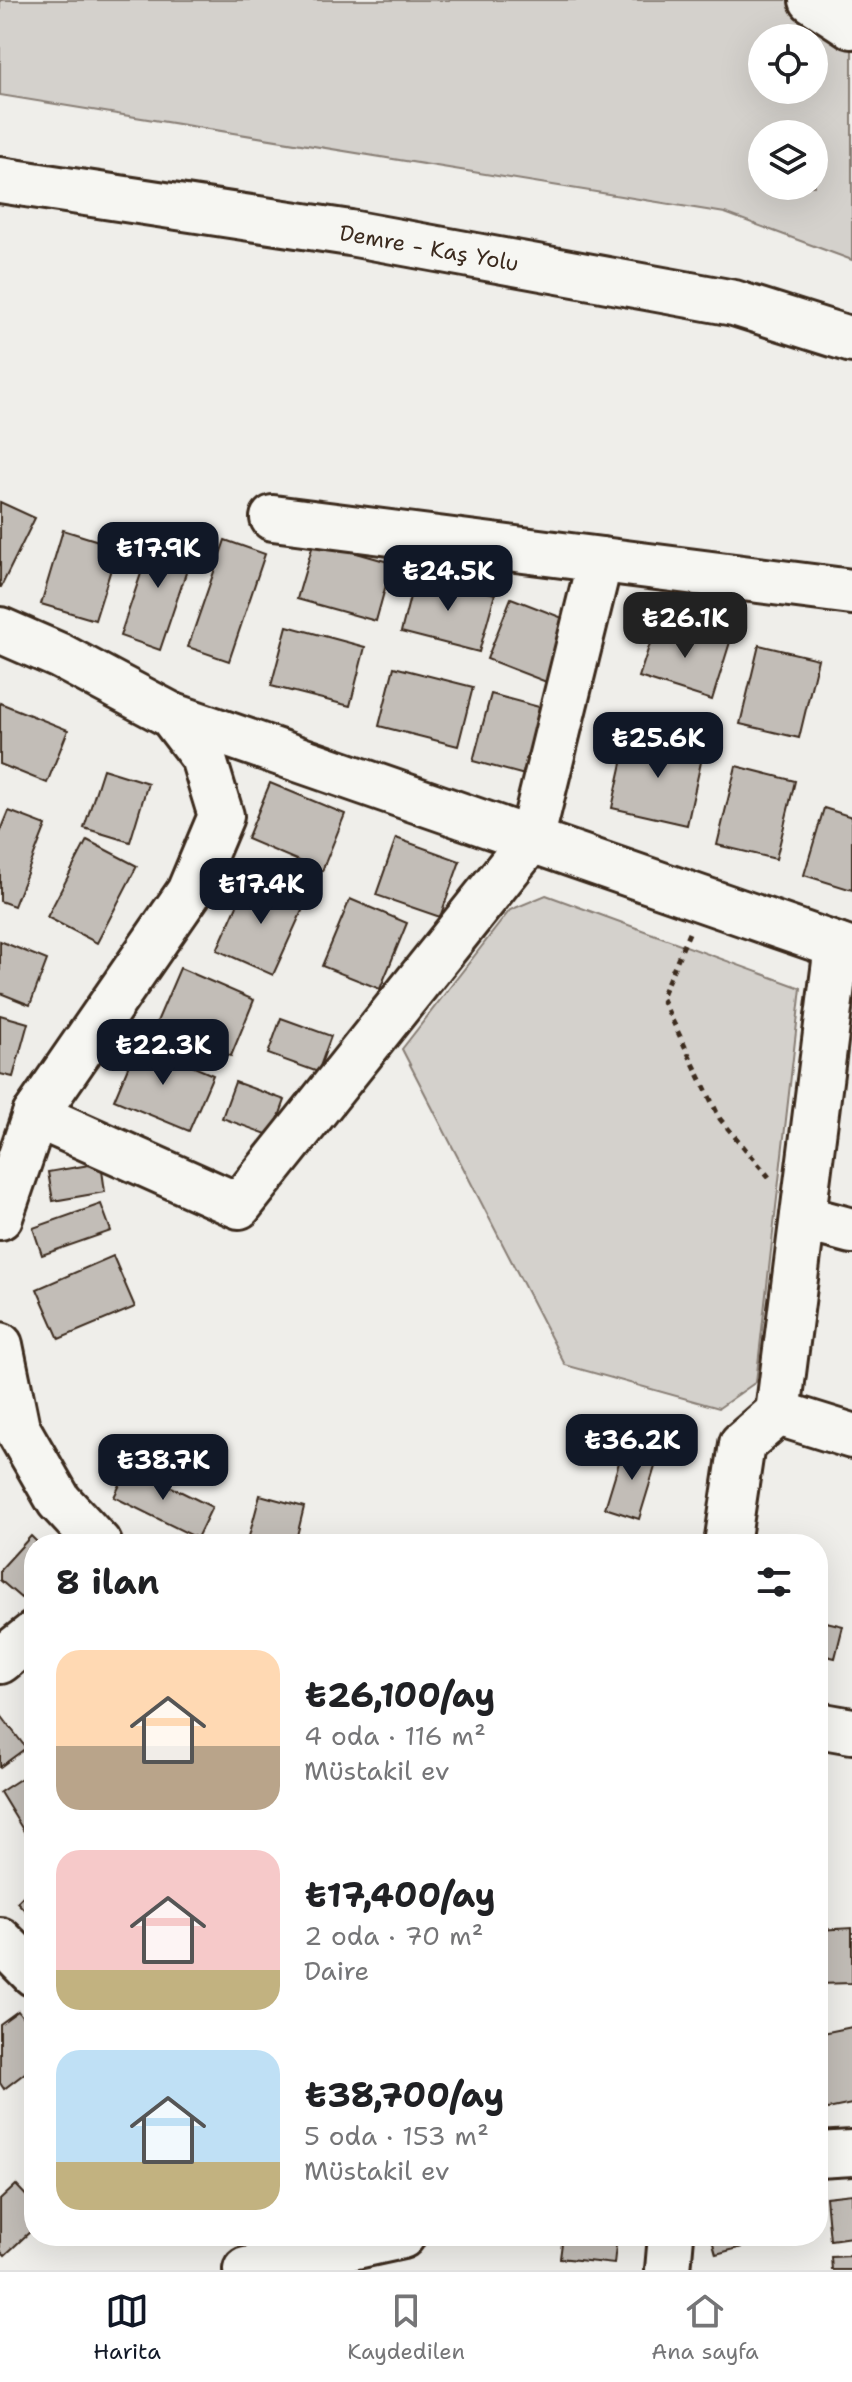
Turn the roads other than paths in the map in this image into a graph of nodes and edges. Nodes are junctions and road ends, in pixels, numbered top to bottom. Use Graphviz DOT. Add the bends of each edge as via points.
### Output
graph roads {
  1 [pos="812,0"];
  2 [pos="852,26"];
  3 [pos="0,180"];
  4 [pos="852,340"];
  5 [pos="273,518"];
  6 [pos="600,560"];
  7 [pos="852,592"];
  8 [pos="0,630"];
  9 [pos="171,715"];
  10 [pos="531,840"];
  11 [pos="844,949"];
  12 [pos="35,1115"];
  13 [pos="0,1217"];
  14 [pos="803,1218"];
  15 [pos="852,1231"];
  16 [pos="0,1345"];
  17 [pos="778,1413"];
  18 [pos="852,1436"];
  19 [pos="90,1534"];
  20 [pos="728,1534"];
  21 [pos="24,1642"];
  22 [pos="0,1661"];
  23 [pos="828,1727"];
  24 [pos="852,1731"];
  25 [pos="0,1940"];
  26 [pos="24,1964"];
  27 [pos="852,2153"];
  28 [pos="828,2154"];
  29 [pos="356,2246"];
  30 [pos="670,2246"];
  31 [pos="246,2270"];
  32 [pos="668,2270"];
  1 -- 2 [label="main road"];
  3 -- 4 [label="main road, Demre - Kaş Yolu" via="350,233 734,303"];
  5 -- 6 [label="main road"];
  6 -- 7 [label="main road"];
  6 -- 10 [label="main road"];
  8 -- 9 [label="main road"];
  9 -- 10 [label="main road"];
  9 -- 12 [label="main road" via="203,757 221,816 189,892"];
  10 -- 11 [label="main road"];
  10 -- 12 [label="main road" via="239,1206"];
  11 -- 14 [label="main road"];
  12 -- 13 [label="main road"];
  14 -- 15 [label="main road"];
  14 -- 17 [label="main road"];
  16 -- 19 [label="main road" via="17,1428 59,1501"];
  17 -- 18 [label="main road"];
  17 -- 20 [label="main road" via="742,1444"];
  21 -- 22 [label="main road"];
  23 -- 24 [label="main road"];
  25 -- 26 [label="main road"];
  27 -- 28 [label="main road"];
  29 -- 31 [label="main road"];
  30 -- 32 [label="main road"];
}
